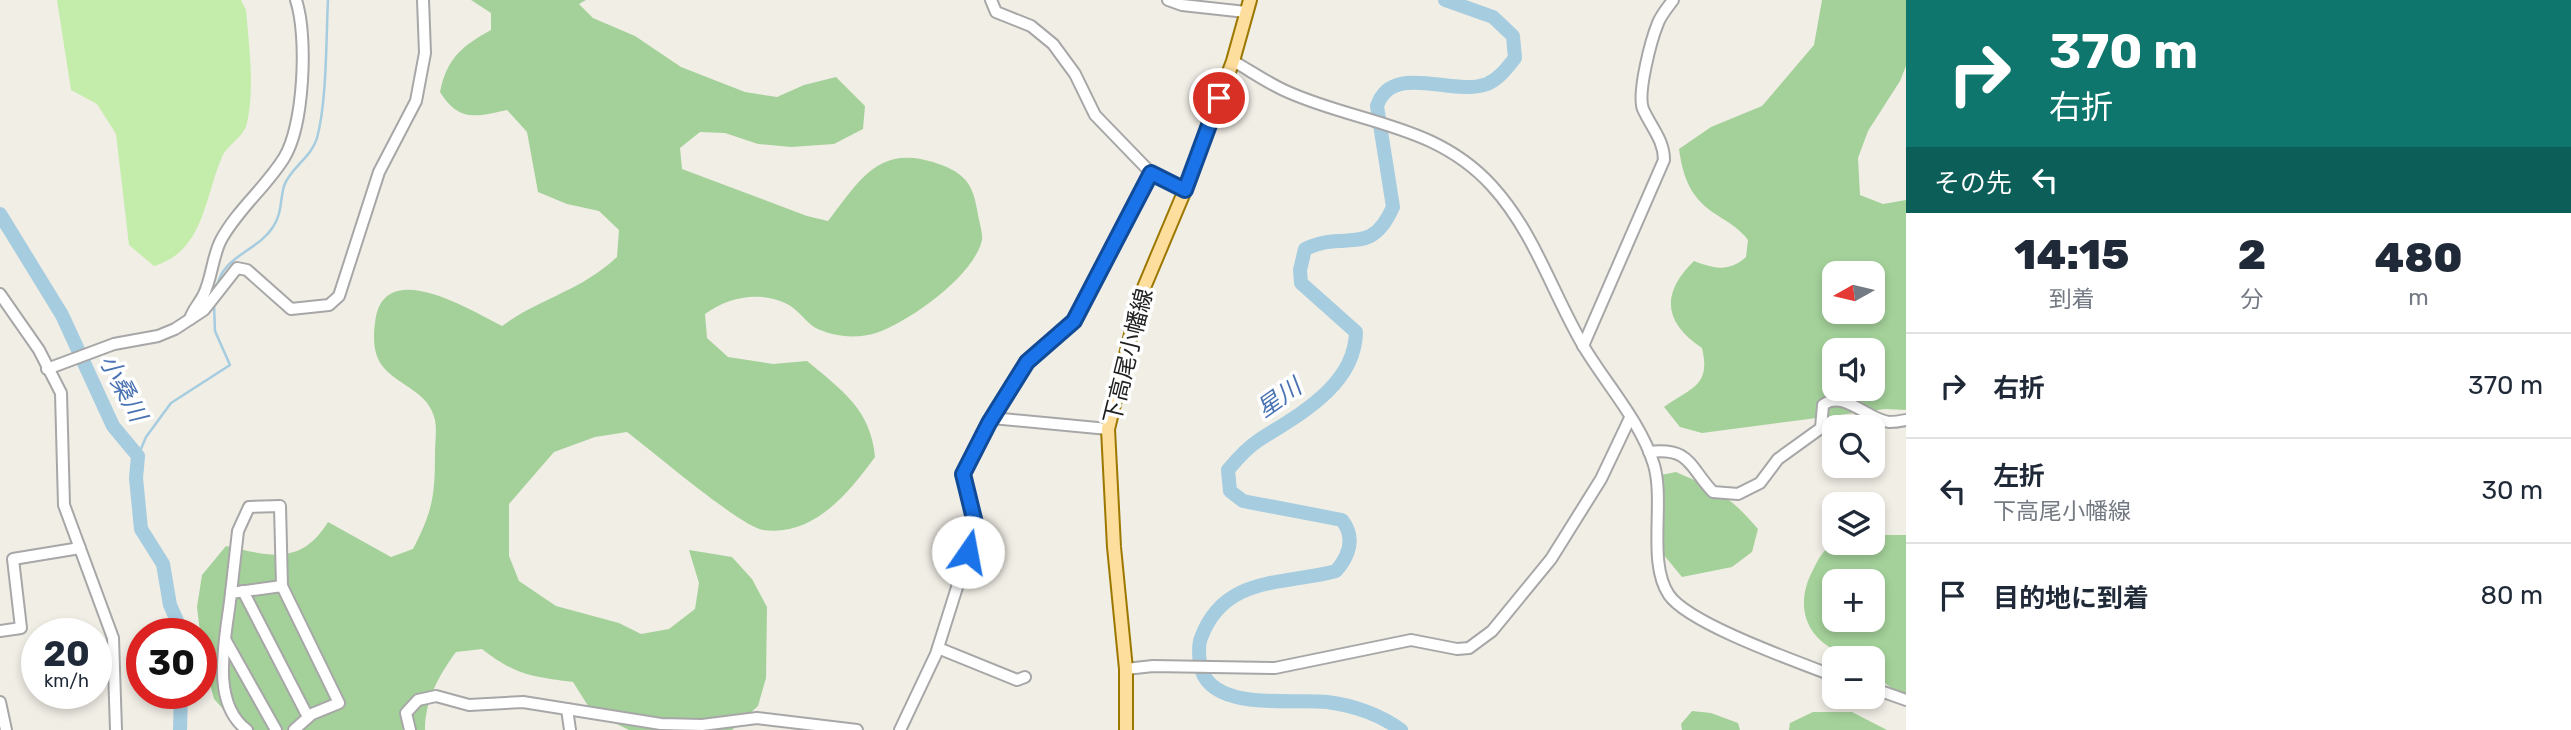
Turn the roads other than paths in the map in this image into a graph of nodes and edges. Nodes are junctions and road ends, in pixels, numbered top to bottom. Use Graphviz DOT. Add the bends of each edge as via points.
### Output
graph roads {
  1 [pos="296,0"];
  2 [pos="423,0"];
  3 [pos="991,0"];
  4 [pos="1168,0"];
  5 [pos="1673,0"];
  6 [pos="1248,6"];
  7 [pos="1233,61"];
  8 [pos="1151,173"];
  9 [pos="1185,190"];
  10 [pos="0,294"];
  11 [pos="190,319"];
  12 [pos="1583,346"];
  13 [pos="47,369"];
  14 [pos="992,418"];
  15 [pos="1630,418"];
  16 [pos="1906,420"];
  17 [pos="1108,429"];
  18 [pos="1649,452"];
  19 [pos="80,548"];
  20 [pos="282,586"];
  21 [pos="237,592"];
  22 [pos="0,631"];
  23 [pos="226,641"];
  24 [pos="938,648"];
  25 [pos="1126,669"];
  26 [pos="1822,672"];
  27 [pos="1025,677"];
  28 [pos="1885,693"];
  29 [pos="1906,700"];
  30 [pos="0,702"];
  31 [pos="567,709"];
  32 [pos="308,717"];
  33 [pos="236,720"];
  34 [pos="6,730"];
  35 [pos="116,730"];
  36 [pos="228,730"];
  37 [pos="247,730"];
  38 [pos="276,730"];
  39 [pos="294,730"];
  40 [pos="410,730"];
  41 [pos="570,730"];
  42 [pos="857,730"];
  43 [pos="900,730"];
  44 [pos="1126,730"];
  1 -- 11 [label="street" via="304,40 303,65 289,145 274,172 223,237 203,297"];
  2 -- 11 [label="street" via="425,53 416,101 379,172 339,296 329,305 291,309 239,267 204,310"];
  3 -- 8 [label="street" via="1001,16 1031,26 1052,44 1075,74 1089,108"];
  4 -- 6 [label="street" via="1182,5"];
  5 -- 12 [label="street" via="1653,36 1642,93 1642,107 1664,148 1664,160"];
  6 -- 7 [label="main road, 下高尾小幡線"];
  7 -- 9 [label="main road, 下高尾小幡線"];
  7 -- 12 [label="street" via="1286,92 1423,136 1459,158 1492,186 1527,232"];
  8 -- 9 [label="street"];
  8 -- 14 [label="street" via="1074,321 1027,362"];
  9 -- 17 [label="main road, 下高尾小幡線" via="1140,297"];
  10 -- 13 [label="street"];
  11 -- 13 [label="street" via="158,336 114,344"];
  12 -- 15 [label="street"];
  13 -- 19 [label="street" via="61,393 64,505"];
  14 -- 17 [label="street"];
  14 -- 24 [label="street" via="963,474 976,527"];
  15 -- 18 [label="street"];
  15 -- 25 [label="street" via="1573,527 1481,641 1469,648 1411,640 1275,668"];
  16 -- 18 [label="street" via="1887,422 1841,401 1828,401 1821,409 1822,424 1817,432 1778,459 1750,490 1738,494 1713,492 1689,460 1676,452"];
  17 -- 25 [label="main road, 下高尾小幡線"];
  18 -- 26 [label="street" via="1657,483 1660,567 1669,595 1682,609 1766,651"];
  19 -- 22 [label="street" via="13,559 21,628"];
  19 -- 35 [label="street" via="113,638"];
  20 -- 21 [label="street"];
  20 -- 21 [label="street" via="280,506 248,507 239,531"];
  20 -- 32 [label="street" via="339,703"];
  21 -- 23 [label="street"];
  21 -- 32 [label="street"];
  23 -- 33 [label="street" via="222,676"];
  23 -- 38 [label="street"];
  24 -- 27 [label="street" via="1017,680"];
  24 -- 43 [label="street"];
  25 -- 44 [label="main road, 下高尾小幡線"];
  28 -- 29 [label="street"];
  30 -- 34 [label="street"];
  31 -- 40 [label="street" via="523,702 468,705 429,696 406,713"];
  31 -- 41 [label="street"];
  31 -- 42 [label="street" via="661,724 702,725 757,718"];
  32 -- 39 [label="street"];
  33 -- 36 [label="street"];
  33 -- 37 [label="street"];
}
